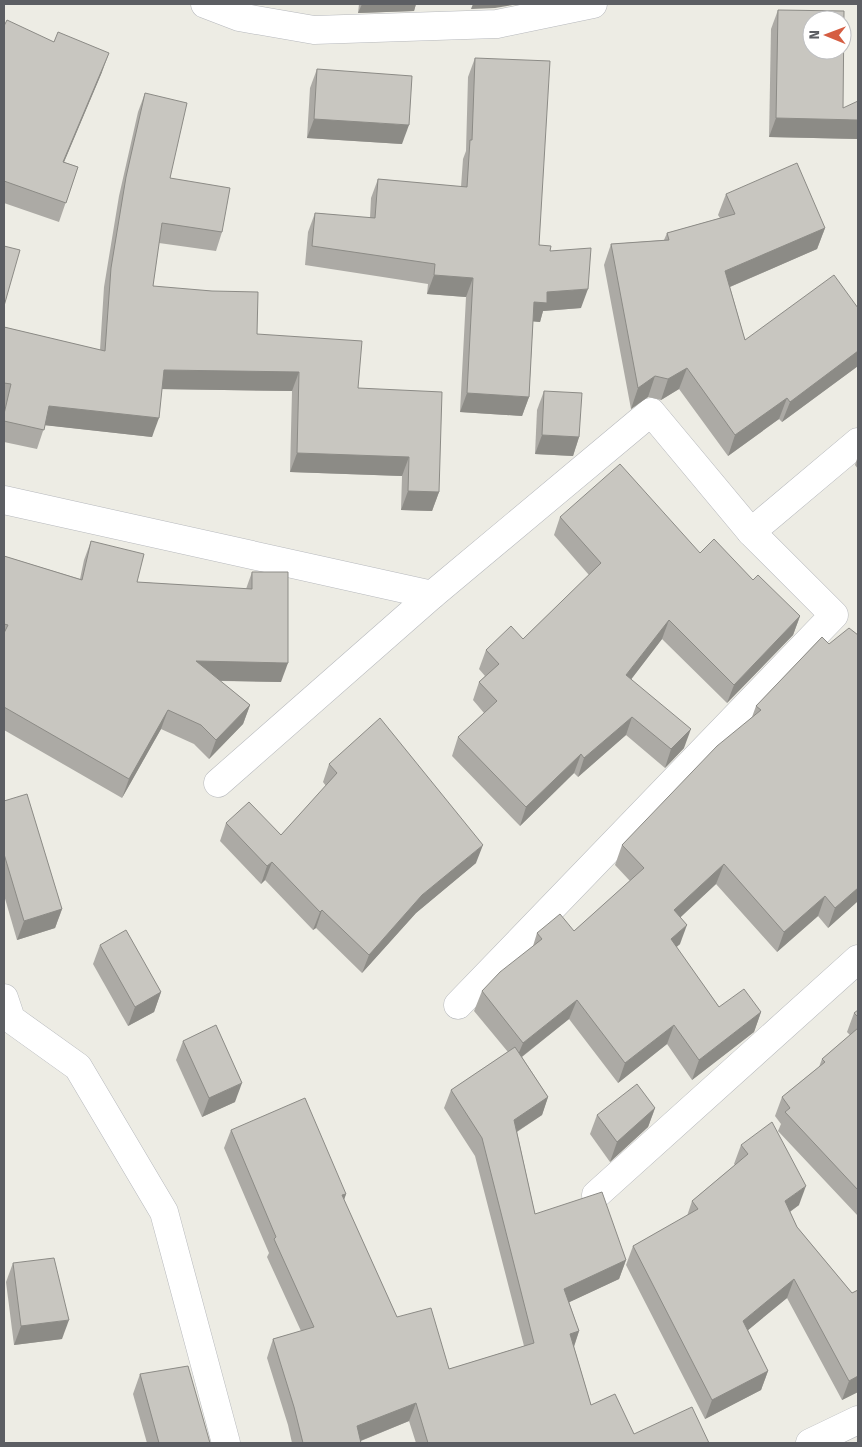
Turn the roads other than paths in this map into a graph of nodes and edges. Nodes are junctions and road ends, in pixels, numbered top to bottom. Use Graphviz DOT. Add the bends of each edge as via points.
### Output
graph roads {
  1 [pos="205,4"];
  2 [pos="593,4"];
  3 [pos="858,442"];
  4 [pos="4,500"];
  5 [pos="750,532"];
  6 [pos="432,595"];
  7 [pos="834,615"];
  8 [pos="852,635"];
  9 [pos="218,783"];
  10 [pos="858,959"];
  11 [pos="4,998"];
  12 [pos="458,1006"];
  13 [pos="596,1195"];
  14 [pos="858,1420"];
  15 [pos="226,1443"];
  16 [pos="810,1443"];
  1 -- 2 [label="street" via="239,16 314,30 497,24"];
  3 -- 5 [label="street"];
  4 -- 6 [label="street"];
  5 -- 6 [label="street" via="651,412"];
  5 -- 7 [label="street"];
  6 -- 9 [label="street"];
  7 -- 8 [label="street"];
  7 -- 12 [label="street"];
  10 -- 13 [label="street"];
  11 -- 15 [label="street" via="11,1019 78,1067 164,1212"];
  14 -- 16 [label="street"];
}
